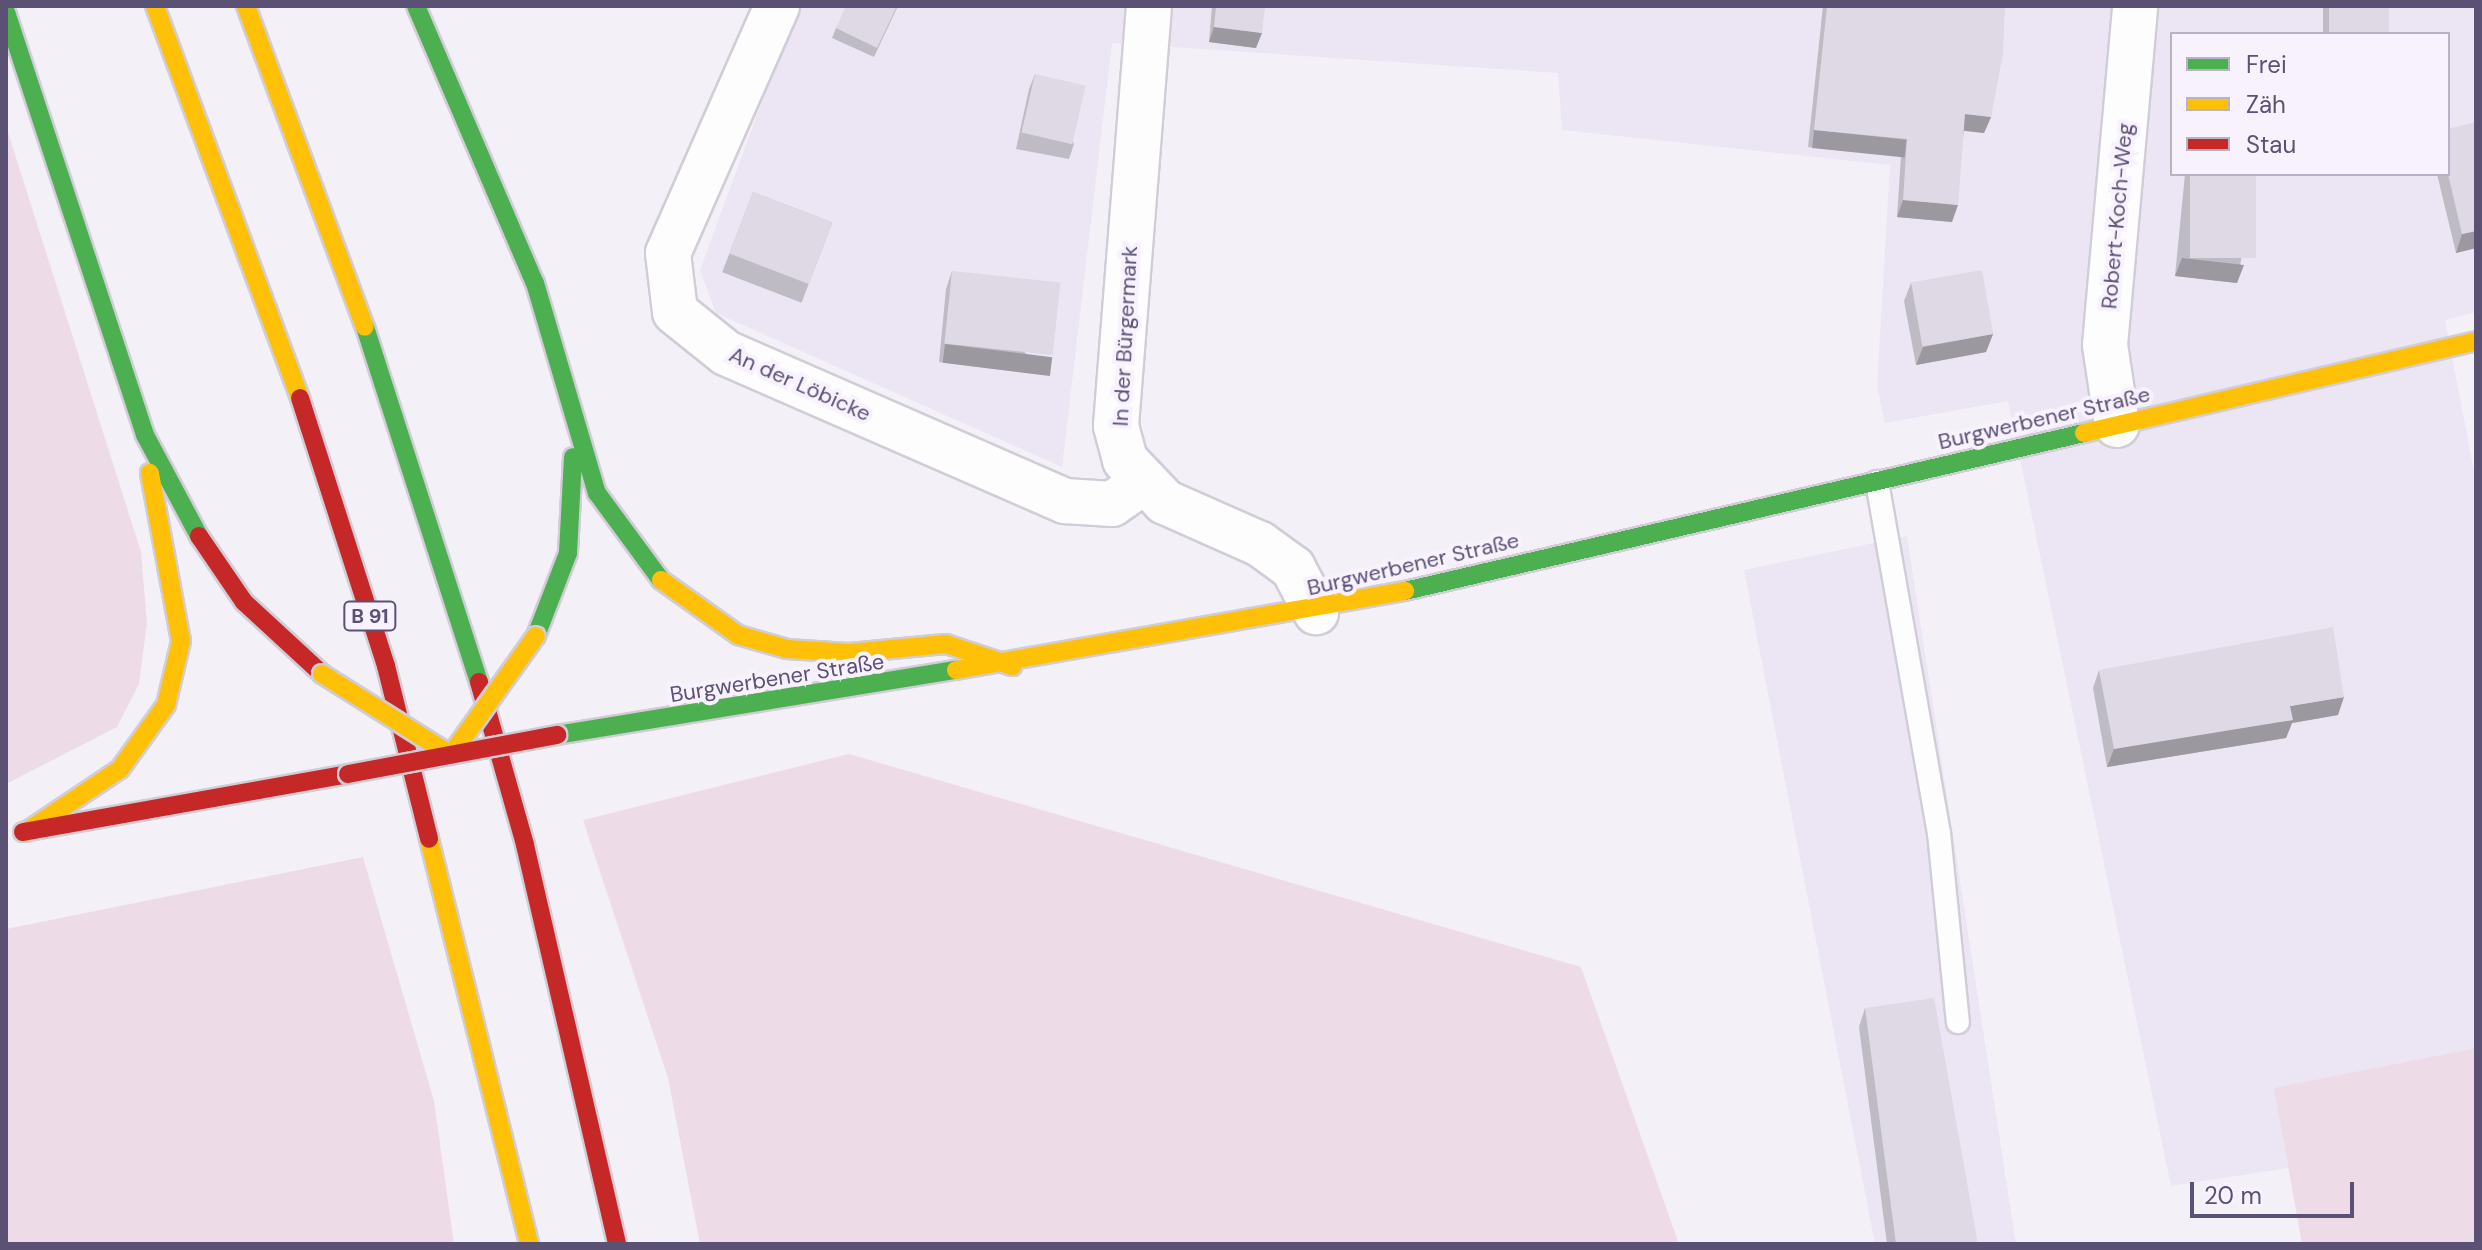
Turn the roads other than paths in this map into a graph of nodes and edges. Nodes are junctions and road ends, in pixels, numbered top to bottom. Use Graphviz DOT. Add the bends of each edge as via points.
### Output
graph roads {
  1 [pos="155,6"];
  2 [pos="246,6"];
  3 [pos="416,6"];
  4 [pos="777,6"];
  5 [pos="1149,6"];
  6 [pos="2135,6"];
  7 [pos="6,12"];
  8 [pos="2476,341"];
  9 [pos="571,420"];
  10 [pos="2117,425"];
  11 [pos="145,435"];
  12 [pos="1145,481"];
  13 [pos="1877,482"];
  14 [pos="1316,612"];
  15 [pos="1012,666"];
  16 [pos="451,755"];
  17 [pos="26,832"];
  18 [pos="6,836"];
  19 [pos="1958,1022"];
  20 [pos="529,1244"];
  21 [pos="617,1244"];
  1 -- 20 [label="main road, B 91" via="266,293 386,666"];
  2 -- 21 [label="main road" via="337,241 470,651 525,845"];
  3 -- 9 [label="main road" via="535,283"];
  4 -- 12 [label="street, An der Löbicke" via="668,253 675,312 726,353 1065,501 1112,504"];
  5 -- 12 [label="street, In der Bürgermark" via="1116,426 1125,460"];
  6 -- 10 [label="street, Robert-Koch-Weg" via="2105,345"];
  7 -- 11 [label="main road"];
  8 -- 10 [label="main road, Burgwerbener Straße"];
  9 -- 15 [label="main road" via="597,493 628,544 691,607 738,635 787,649 849,653 946,644"];
  9 -- 16 [label="main road, bridge" via="575,506 568,553 536,636"];
  10 -- 13 [label="main road, Burgwerbener Straße"];
  11 -- 16 [label="main road, bridge" via="211,559 244,602 322,674"];
  11 -- 17 [label="main road" via="181,641 176,676 149,737 120,769"];
  12 -- 14 [label="street, In der Bürgermark" via="1165,502 1260,544 1293,568"];
  13 -- 14 [label="main road, Burgwerbener Straße"];
  13 -- 19 [label="lane" via="1939,833"];
  14 -- 15 [label="main road, Burgwerbener Straße"];
  15 -- 16 [label="main road, Burgwerbener Straße, bridge"];
  16 -- 17 [label="main road, Burgwerbener Straße, bridge"];
  17 -- 18 [label="main road, Burgwerbener Straße"];
}
